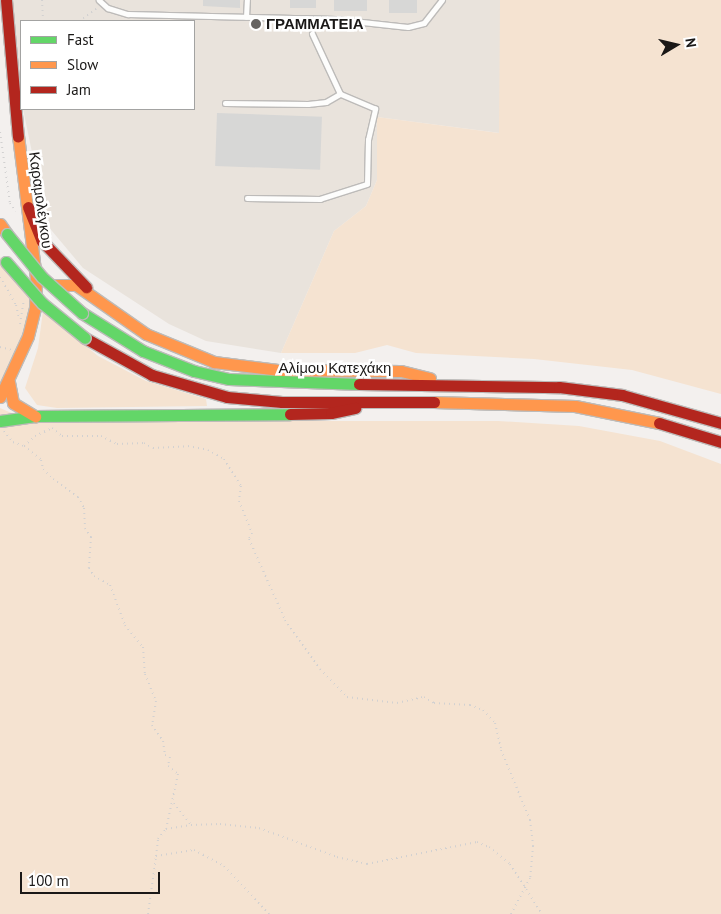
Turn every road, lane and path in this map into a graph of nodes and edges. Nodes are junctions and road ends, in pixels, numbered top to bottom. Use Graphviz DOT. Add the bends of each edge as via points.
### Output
graph roads {
  1 [pos="6,0"];
  2 [pos="42,0"];
  3 [pos="247,0"];
  4 [pos="442,0"];
  5 [pos="100,2"];
  6 [pos="246,16"];
  7 [pos="43,20"];
  8 [pos="80,20"];
  9 [pos="312,34"];
  10 [pos="340,94"];
  11 [pos="225,103"];
  12 [pos="247,198"];
  13 [pos="28,207"];
  14 [pos="0,224"];
  15 [pos="3,258"];
  16 [pos="0,278"];
  17 [pos="96,297"];
  18 [pos="36,299"];
  19 [pos="19,321"];
  20 [pos="0,347"];
  21 [pos="14,351"];
  22 [pos="9,382"];
  23 [pos="450,384"];
  24 [pos="0,397"];
  25 [pos="395,402"];
  26 [pos="35,416"];
  27 [pos="0,421"];
  28 [pos="721,423"];
  29 [pos="0,428"];
  30 [pos="721,442"];
  31 [pos="24,446"];
  32 [pos="174,803"];
  33 [pos="191,825"];
  34 [pos="166,829"];
  35 [pos="156,856"];
  36 [pos="525,887"];
  37 [pos="148,914"];
  38 [pos="269,914"];
  39 [pos="511,914"];
  40 [pos="542,914"];
  1 -- 13 [label="main road, Καραμολέγκου" via="20,157"];
  2 -- 7 [label="path"];
  3 -- 6 [label="lane"];
  4 -- 6 [label="lane" via="431,17 419,26 408,28 343,20"];
  5 -- 6 [label="lane" via="128,14"];
  5 -- 8 [label="path" via="89,16"];
  9 -- 10 [label="lane"];
  10 -- 11 [label="lane" via="326,102 308,104"];
  10 -- 12 [label="lane" via="375,109 368,140 367,184 320,199"];
  13 -- 17 [label="main road" via="42,242"];
  13 -- 18 [label="main road, Καραμολέγκου" via="36,265"];
  14 -- 23 [label="main road, Αλίμου Κατεχάκη, bridge" via="42,277 82,313 143,351 194,371 229,379 302,384"];
  15 -- 25 [label="main road, bridge" via="42,303 85,338 152,375 227,397 282,402"];
  16 -- 19 [label="path" via="16,305"];
  17 -- 18 [label="main road" via="76,285 55,285"];
  17 -- 23 [label="main road" via="146,334 214,362 278,370 402,371"];
  18 -- 22 [label="main road, Καραμολέγκου" via="28,336"];
  20 -- 21 [label="path"];
  22 -- 24 [label="main road, Καραμολέγκου"];
  22 -- 26 [label="main road" via="13,403"];
  23 -- 28 [label="main road, Αλίμου Κατεχάκη" via="577,388 677,408"];
  25 -- 26 [label="main road" via="331,413"];
  25 -- 30 [label="main road" via="520,402 575,406 673,426"];
  26 -- 27 [label="main road"];
  29 -- 31 [label="path" via="13,442"];
  31 -- 32 [label="path" via="41,460 43,469 78,497 84,508 85,528 91,537 89,568 94,576 110,585 131,637 142,647 145,674 156,701 152,725 163,742 165,755 170,757 168,766 178,774"];
  31 -- 36 [label="path" via="52,428 62,436 102,436 117,444 144,442 153,448 188,446 208,450 224,459 241,486 239,501 252,533 249,539 285,620 320,669 347,698 397,703 424,697 434,703 470,705 483,710 495,723 501,750 530,820 533,846 530,878"];
  32 -- 33 [label="path"];
  32 -- 34 [label="path" via="166,818"];
  33 -- 34 [label="path"];
  33 -- 36 [label="path" via="259,828 337,857 367,864 477,842 510,864"];
  34 -- 35 [label="path" via="158,839"];
  35 -- 37 [label="path"];
  35 -- 38 [label="path" via="194,850 209,856 224,866"];
  36 -- 39 [label="path"];
  36 -- 40 [label="path"];
}
